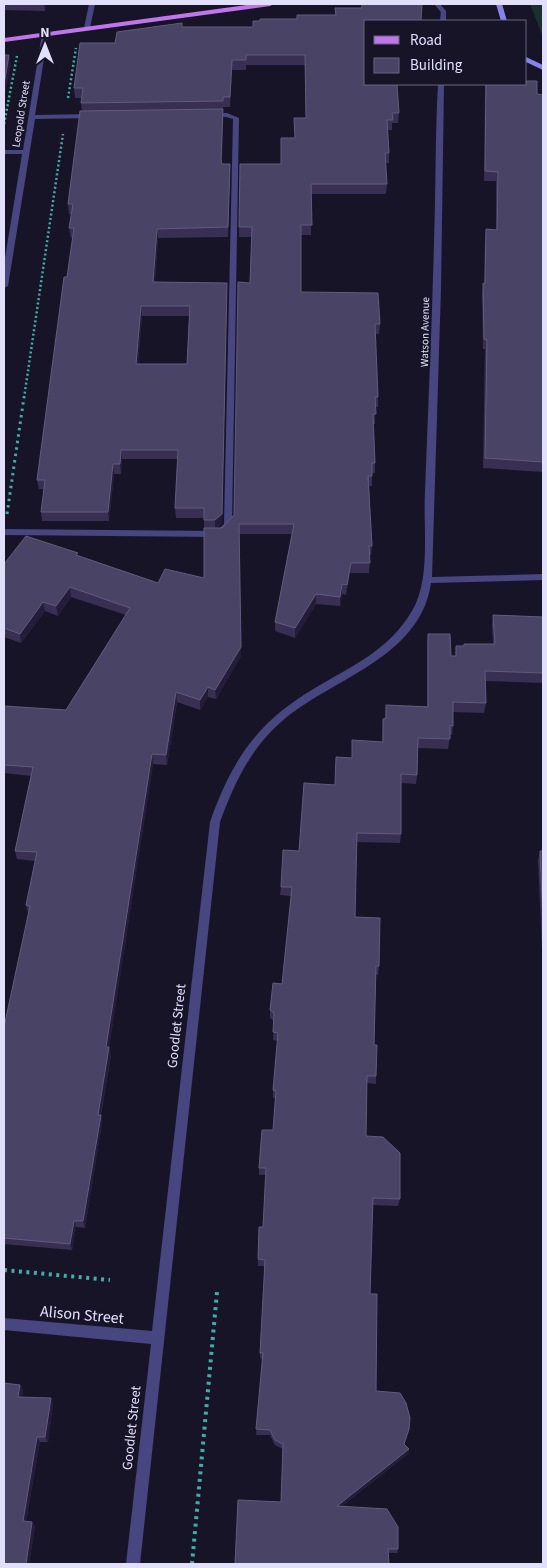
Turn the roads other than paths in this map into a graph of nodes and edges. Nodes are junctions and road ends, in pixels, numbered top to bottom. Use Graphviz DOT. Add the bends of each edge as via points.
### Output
graph roads {
  1 [pos="92,4"];
  2 [pos="270,4"];
  3 [pos="437,4"];
  4 [pos="499,4"];
  5 [pos="443,20"];
  6 [pos="504,20"];
  7 [pos="87,28"];
  8 [pos="45,34"];
  9 [pos="4,40"];
  10 [pos="527,60"];
  11 [pos="543,68"];
  12 [pos="441,85"];
  13 [pos="199,115"];
  14 [pos="104,116"];
  15 [pos="32,117"];
  16 [pos="4,152"];
  17 [pos="26,152"];
  18 [pos="4,286"];
  19 [pos="4,532"];
  20 [pos="543,576"];
  21 [pos="428,580"];
  22 [pos="4,1324"];
  23 [pos="157,1338"];
  24 [pos="133,1564"];
  1 -- 7 [label="street"];
  2 -- 7 [label="main road"];
  3 -- 5 [label="street" via="443,11"];
  4 -- 6 [label="main road"];
  7 -- 8 [label="main road"];
  8 -- 9 [label="main road"];
  8 -- 15 [label="street, Leopold Street"];
  10 -- 11 [label="main road"];
  12 -- 21 [label="street, Watson Avenue"];
  13 -- 19 [label="street" via="227,114 236,118 228,525 218,534"];
  14 -- 15 [label="street"];
  15 -- 17 [label="street, Leopold Street"];
  16 -- 17 [label="street"];
  17 -- 18 [label="street, Leopold Street"];
  20 -- 21 [label="street"];
  21 -- 23 [label="street, Goodlet Street" via="417,613 388,647 279,718 257,740 225,790 215,822"];
  22 -- 23 [label="street, Alison Street"];
  23 -- 24 [label="street, Goodlet Street"];
}
